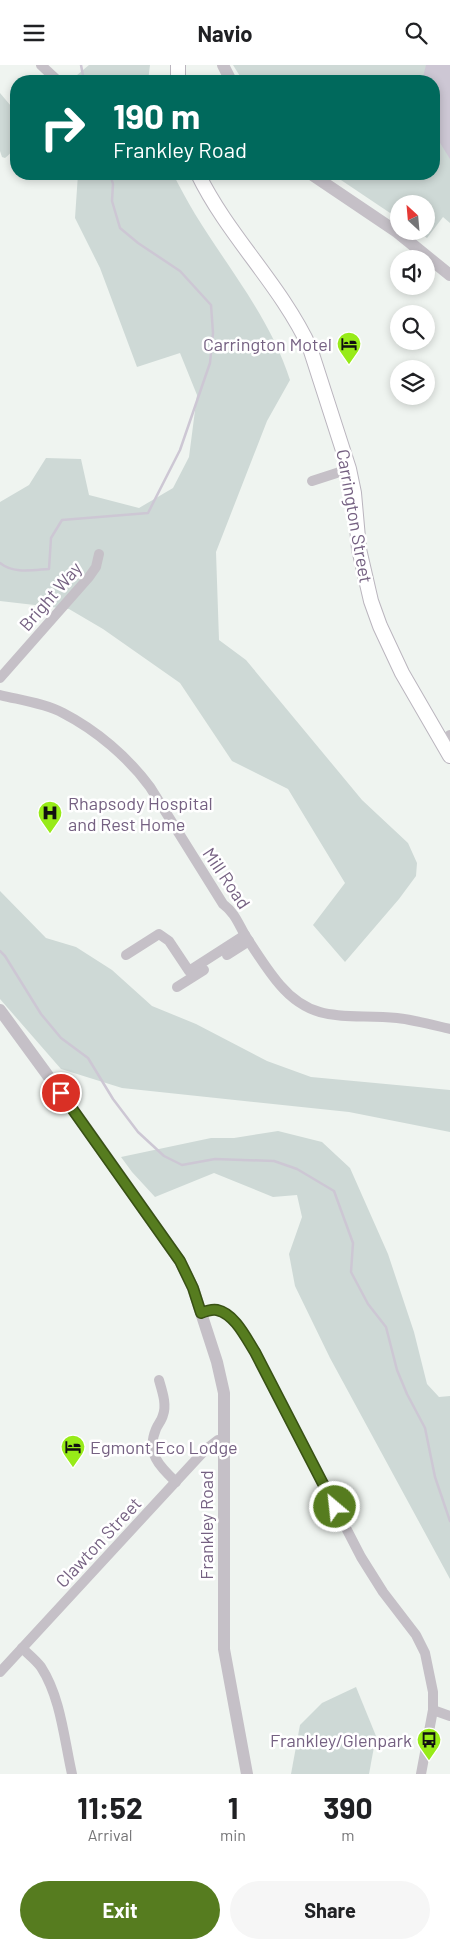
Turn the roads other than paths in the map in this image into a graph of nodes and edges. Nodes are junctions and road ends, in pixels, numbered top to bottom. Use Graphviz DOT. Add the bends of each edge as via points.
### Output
graph roads {
  1 [pos="41,65"];
  2 [pos="51,75"];
  3 [pos="202,180"];
  4 [pos="320,180"];
  5 [pos="450,275"];
  6 [pos="349,469"];
  7 [pos="312,481"];
  8 [pos="99,554"];
  9 [pos="0,679"];
  10 [pos="0,695"];
  11 [pos="446,738"];
  12 [pos="450,756"];
  13 [pos="247,938"];
  14 [pos="126,955"];
  15 [pos="177,987"];
  16 [pos="0,1010"];
  17 [pos="450,1029"];
  18 [pos="201,1313"];
  19 [pos="159,1381"];
  20 [pos="224,1440"];
  21 [pos="176,1482"];
  22 [pos="22,1648"];
  23 [pos="0,1655"];
  24 [pos="8,1663"];
  25 [pos="0,1672"];
  26 [pos="433,1710"];
  27 [pos="450,1716"];
  28 [pos="72,1774"];
  29 [pos="247,1774"];
  30 [pos="421,1774"];
  1 -- 2 [label="street"];
  3 -- 6 [label="main road, Carrington Street" via="304,335 316,361"];
  4 -- 5 [label="street" via="397,232"];
  6 -- 7 [label="street"];
  6 -- 11 [label="main road, Carrington Street" via="359,549 380,626 394,658"];
  8 -- 9 [label="street, Bright Way" via="89,577"];
  10 -- 13 [label="street, Mill Road" via="63,713 107,743 140,773"];
  11 -- 12 [label="main road, Carrington Street"];
  13 -- 14 [label="street" via="188,971 169,941 159,934"];
  13 -- 15 [label="street"];
  13 -- 17 [label="street, Mill Road" via="280,985 308,1009 342,1016 398,1018"];
  16 -- 18 [label="street, Frankley Road" via="180,1261"];
  18 -- 20 [label="street, Frankley Road" via="224,1393"];
  18 -- 26 [label="street" via="216,1310 224,1313 242,1331 255,1352 361,1557 416,1635 429,1673"];
  19 -- 21 [label="street" via="164,1414 156,1430 152,1451 160,1466"];
  20 -- 21 [label="street, Clawton Street" via="218,1440 205,1450"];
  20 -- 29 [label="street, Frankley Road" via="224,1649"];
  21 -- 22 [label="street, Clawton Street"];
  22 -- 24 [label="street, Clawton Street"];
  22 -- 28 [label="street" via="40,1665 48,1681 57,1704"];
  23 -- 24 [label="street"];
  24 -- 25 [label="street, Clawton Street"];
  26 -- 27 [label="street"];
  26 -- 30 [label="street"];
}
